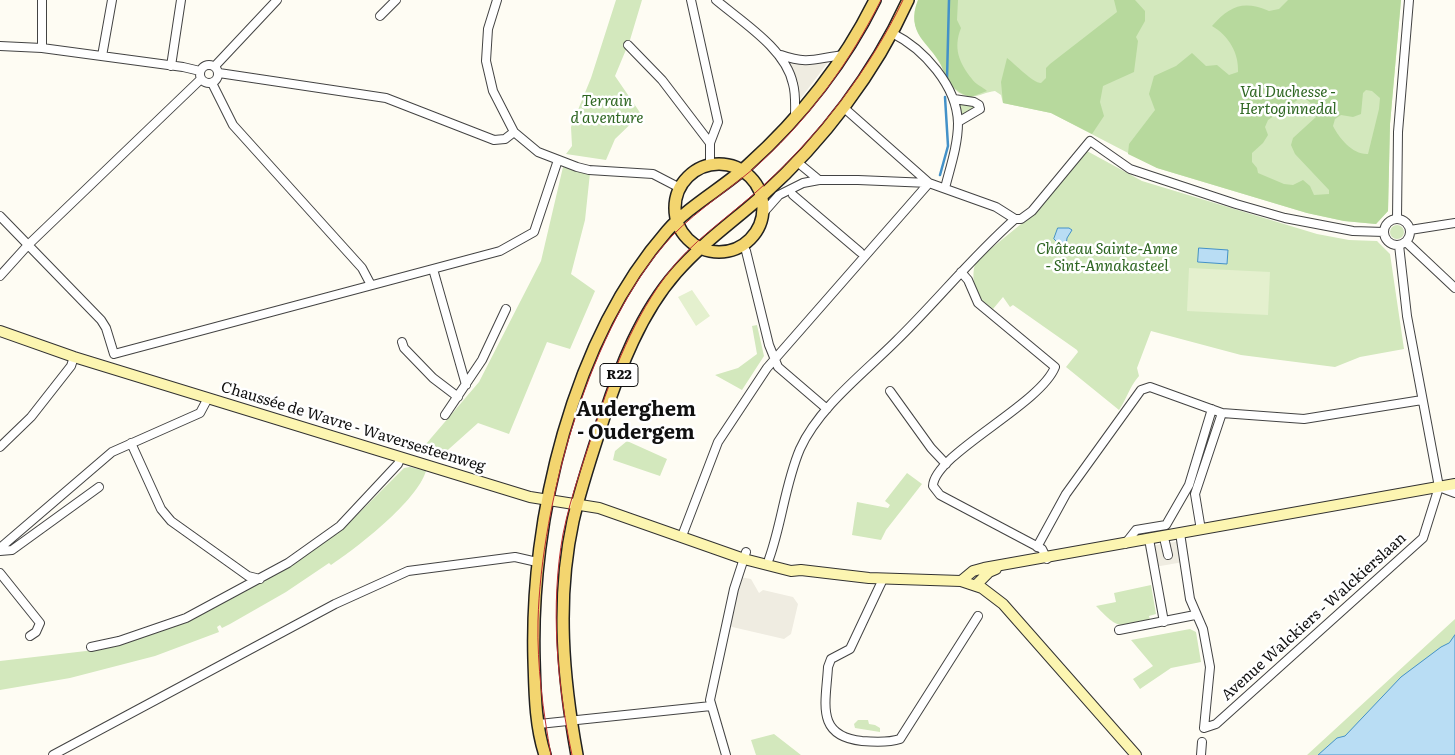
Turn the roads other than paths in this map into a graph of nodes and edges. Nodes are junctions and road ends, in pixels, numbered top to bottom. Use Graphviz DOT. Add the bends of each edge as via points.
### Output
graph roads {
  1 [pos="42,0"];
  2 [pos="112,0"];
  3 [pos="181,0"];
  4 [pos="277,0"];
  5 [pos="396,0"];
  6 [pos="497,0"];
  7 [pos="691,0"];
  8 [pos="716,0"];
  9 [pos="875,0"];
  10 [pos="908,0"];
  11 [pos="1409,0"];
  12 [pos="380,16"];
  13 [pos="892,33"];
  14 [pos="628,45"];
  15 [pos="0,46"];
  16 [pos="42,48"];
  17 [pos="781,55"];
  18 [pos="844,55"];
  19 [pos="102,56"];
  20 [pos="171,66"];
  21 [pos="217,70"];
  22 [pos="201,75"];
  23 [pos="212,83"];
  24 [pos="954,99"];
  25 [pos="843,107"];
  26 [pos="795,118"];
  27 [pos="958,122"];
  28 [pos="514,132"];
  29 [pos="710,143"];
  30 [pos="558,160"];
  31 [pos="796,161"];
  32 [pos="710,165"];
  33 [pos="742,170"];
  34 [pos="819,180"];
  35 [pos="929,183"];
  36 [pos="680,188"];
  37 [pos="945,188"];
  38 [pos="793,195"];
  39 [pos="762,196"];
  40 [pos="764,212"];
  41 [pos="0,216"];
  42 [pos="1015,219"];
  43 [pos="1396,219"];
  44 [pos="677,222"];
  45 [pos="1455,223"];
  46 [pos="1410,230"];
  47 [pos="1384,232"];
  48 [pos="1403,243"];
  49 [pos="28,245"];
  50 [pos="743,246"];
  51 [pos="700,248"];
  52 [pos="860,252"];
  53 [pos="433,269"];
  54 [pos="961,272"];
  55 [pos="0,276"];
  56 [pos="371,285"];
  57 [pos="1455,288"];
  58 [pos="506,309"];
  59 [pos="0,331"];
  60 [pos="402,342"];
  61 [pos="114,354"];
  62 [pos="74,357"];
  63 [pos="774,360"];
  64 [pos="110,368"];
  65 [pos="466,385"];
  66 [pos="890,391"];
  67 [pos="458,397"];
  68 [pos="208,398"];
  69 [pos="1422,400"];
  70 [pos="827,409"];
  71 [pos="1212,409"];
  72 [pos="1222,413"];
  73 [pos="445,415"];
  74 [pos="131,443"];
  75 [pos="0,447"];
  76 [pos="401,457"];
  77 [pos="946,464"];
  78 [pos="1455,484"];
  79 [pos="99,487"];
  80 [pos="1440,487"];
  81 [pos="1185,491"];
  82 [pos="1455,492"];
  83 [pos="1195,494"];
  84 [pos="547,499"];
  85 [pos="578,504"];
  86 [pos="1166,525"];
  87 [pos="1201,530"];
  88 [pos="1180,534"];
  89 [pos="682,536"];
  90 [pos="1149,539"];
  91 [pos="1167,539"];
  92 [pos="1125,544"];
  93 [pos="1037,547"];
  94 [pos="0,552"];
  95 [pos="1168,555"];
  96 [pos="745,556"];
  97 [pos="769,559"];
  98 [pos="1047,559"];
  99 [pos="537,562"];
  100 [pos="1003,567"];
  101 [pos="800,570"];
  102 [pos="0,573"];
  103 [pos="883,578"];
  104 [pos="261,579"];
  105 [pos="961,580"];
  106 [pos="976,585"];
  107 [pos="1195,615"];
  108 [pos="978,616"];
  109 [pos="1164,622"];
  110 [pos="1119,630"];
  111 [pos="30,636"];
  112 [pos="90,647"];
  113 [pos="711,706"];
  114 [pos="571,720"];
  115 [pos="539,724"];
  116 [pos="1202,742"];
  117 [pos="53,755"];
  118 [pos="545,755"];
  119 [pos="577,755"];
  120 [pos="726,755"];
  121 [pos="1136,755"];
  122 [pos="1200,755"];
  1 -- 16 [label="street"];
  2 -- 19 [label="street"];
  3 -- 20 [label="street"];
  4 -- 21 [label="street"];
  5 -- 12 [label="street"];
  6 -- 28 [label="street" via="488,28 486,61 493,91"];
  7 -- 29 [label="street" via="718,122"];
  8 -- 17 [label="street"];
  9 -- 18 [label="main road, R22"];
  10 -- 13 [label="main road, R22"];
  11 -- 43 [label="street" via="1398,132"];
  13 -- 24 [label="street" via="924,55"];
  13 -- 25 [label="main road, R22"];
  14 -- 29 [label="street" via="662,80"];
  15 -- 16 [label="street"];
  16 -- 19 [label="street"];
  17 -- 18 [label="street" via="811,62"];
  17 -- 26 [label="street" via="794,85"];
  18 -- 26 [label="main road, R22"];
  19 -- 20 [label="street"];
  20 -- 22 [label="street"];
  21 -- 22 [label="street" via="206,65"];
  21 -- 23 [label="street" via="217,79"];
  21 -- 28 [label="street" via="386,98 494,140 505,139"];
  22 -- 23 [label="street" via="206,83"];
  22 -- 49 [label="street"];
  23 -- 56 [label="street" via="233,124 362,268"];
  24 -- 27 [label="street"];
  24 -- 27 [label="street" via="980,105 980,109"];
  25 -- 31 [label="main road, R22"];
  25 -- 35 [label="street"];
  26 -- 33 [label="main road, R22"];
  27 -- 37 [label="street"];
  28 -- 30 [label="street" via="538,152"];
  29 -- 32 [label="street"];
  30 -- 36 [label="street" via="589,170 653,174"];
  30 -- 53 [label="street" via="534,232 500,251"];
  31 -- 34 [label="street"];
  31 -- 39 [label="main road, R22"];
  32 -- 33 [label="main road" via="721,164"];
  32 -- 36 [label="main road" via="692,173"];
  33 -- 39 [label="main road" via="756,183"];
  33 -- 44 [label="main road, R22"];
  34 -- 35 [label="street"];
  34 -- 40 [label="street" via="786,190"];
  35 -- 37 [label="street"];
  35 -- 63 [label="street"];
  36 -- 44 [label="main road" via="676,199"];
  37 -- 42 [label="street" via="996,207"];
  38 -- 52 [label="street"];
  39 -- 40 [label="main road"];
  39 -- 51 [label="main road, R22"];
  40 -- 50 [label="main road" via="757,231"];
  41 -- 49 [label="street"];
  42 -- 47 [label="street" via="1021,219 1032,211 1090,142 1130,168 1236,204 1285,218 1353,231"];
  42 -- 54 [label="street"];
  43 -- 46 [label="street" via="1406,222"];
  43 -- 47 [label="street" via="1386,224"];
  44 -- 51 [label="main road" via="685,237"];
  44 -- 84 [label="main road, R22" via="648,255 609,319 582,380"];
  45 -- 46 [label="street"];
  46 -- 48 [label="street"];
  47 -- 48 [label="street" via="1387,241"];
  48 -- 57 [label="street"];
  48 -- 69 [label="street" via="1403,292"];
  49 -- 55 [label="street"];
  49 -- 61 [label="street" via="101,320"];
  50 -- 51 [label="main road" via="721,252"];
  50 -- 63 [label="street"];
  51 -- 85 [label="main road, R22" via="664,287 637,334 613,389"];
  53 -- 56 [label="street"];
  53 -- 65 [label="street"];
  54 -- 70 [label="street"];
  54 -- 77 [label="street" via="978,303 1055,367 1021,405"];
  56 -- 61 [label="street"];
  58 -- 65 [label="street" via="482,360"];
  59 -- 62 [label="main road, Chaussée de Wavre - Waversesteenweg"];
  60 -- 67 [label="street" via="433,378"];
  61 -- 64 [label="street"];
  62 -- 64 [label="main road, Chaussée de Wavre - Waversesteenweg"];
  62 -- 75 [label="street" via="70,367 31,417"];
  63 -- 70 [label="street"];
  63 -- 89 [label="street" via="718,442"];
  64 -- 68 [label="main road, Chaussée de Wavre - Waversesteenweg"];
  65 -- 67 [label="street"];
  66 -- 77 [label="street"];
  67 -- 73 [label="street"];
  68 -- 74 [label="street" via="200,413"];
  68 -- 76 [label="main road, Chaussée de Wavre - Waversesteenweg"];
  69 -- 72 [label="street" via="1304,419"];
  69 -- 80 [label="street"];
  70 -- 97 [label="street" via="800,448"];
  71 -- 72 [label="street"];
  71 -- 81 [label="street"];
  71 -- 93 [label="street" via="1150,387 1141,390 1066,494"];
  72 -- 83 [label="street"];
  74 -- 94 [label="street" via="112,452 90,469"];
  74 -- 104 [label="street" via="161,509 171,522 248,576"];
  76 -- 84 [label="main road, Chaussée de Wavre - Waversesteenweg" via="530,497"];
  76 -- 104 [label="street" via="340,526 303,554"];
  77 -- 93 [label="street" via="933,481 940,495"];
  78 -- 80 [label="main road"];
  79 -- 94 [label="street" via="12,550"];
  80 -- 82 [label="street"];
  80 -- 87 [label="main road"];
  80 -- 107 [label="street, Avenue Walckiers - Walckierslaan" via="1423,538 1216,724 1204,728 1210,667 1203,629"];
  81 -- 83 [label="street"];
  81 -- 86 [label="street"];
  83 -- 87 [label="street"];
  84 -- 85 [label="main road, Chaussée de Wavre - Waversesteenweg"];
  84 -- 99 [label="main road, R22"];
  85 -- 89 [label="main road, Chaussée de Wavre - Waversesteenweg"];
  85 -- 114 [label="main road, R22" via="570,540 564,598 563,648"];
  86 -- 91 [label="street"];
  86 -- 92 [label="street" via="1136,530"];
  87 -- 88 [label="main road"];
  88 -- 91 [label="main road"];
  88 -- 107 [label="street"];
  89 -- 96 [label="main road, Chaussée de Wavre - Waversesteenweg"];
  90 -- 91 [label="main road"];
  90 -- 92 [label="main road"];
  90 -- 109 [label="street"];
  91 -- 95 [label="street"];
  92 -- 98 [label="main road"];
  93 -- 98 [label="street" via="1044,551"];
  96 -- 97 [label="main road, Chaussée de Wavre - Waversesteenweg"];
  96 -- 101 [label="main road, Chaussée de Wavre - Waversesteenweg" via="791,571"];
  96 -- 113 [label="street" via="726,627"];
  97 -- 101 [label="main road, Chaussée de Wavre - Waversesteenweg"];
  98 -- 100 [label="main road"];
  99 -- 115 [label="main road, R22" via="533,630 534,685"];
  99 -- 117 [label="street" via="515,558 408,571 335,604"];
  100 -- 105 [label="main road" via="972,571"];
  100 -- 106 [label="main road" via="989,572"];
  101 -- 103 [label="main road, Chaussée de Wavre - Waversesteenweg"];
  102 -- 111 [label="street" via="40,623"];
  103 -- 105 [label="main road, Chaussée de Wavre - Waversesteenweg"];
  103 -- 108 [label="street" via="850,649 832,659 828,667 828,724 833,732 847,739 892,742 900,739"];
  104 -- 112 [label="street" via="186,618 119,641"];
  105 -- 106 [label="main road, Chaussée de Wavre - Waversesteenweg"];
  106 -- 121 [label="main road, Chaussée de Wavre - Waversesteenweg" via="1003,604"];
  107 -- 109 [label="street"];
  109 -- 110 [label="street"];
  113 -- 114 [label="street"];
  113 -- 120 [label="street"];
  114 -- 115 [label="street"];
  114 -- 119 [label="main road, R22"];
  115 -- 118 [label="main road, R22"];
  116 -- 122 [label="street"];
}
